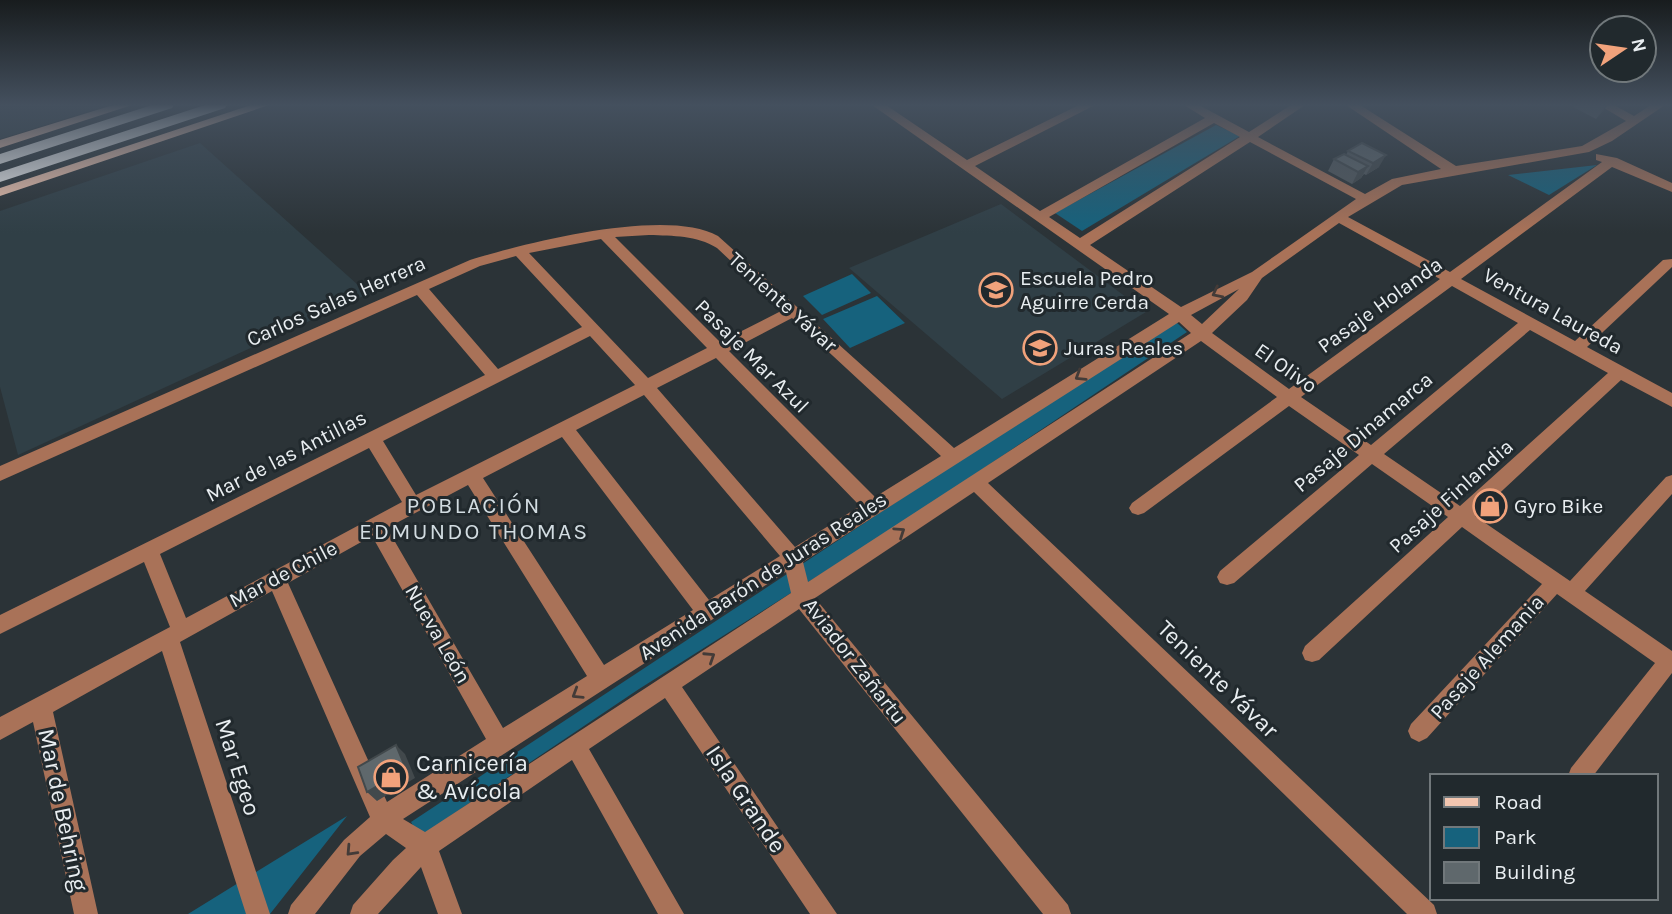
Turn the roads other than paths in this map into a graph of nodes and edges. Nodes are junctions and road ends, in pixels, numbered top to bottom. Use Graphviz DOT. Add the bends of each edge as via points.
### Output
graph roads {
  1 [pos="35,148"];
  2 [pos="90,148"];
  3 [pos="135,148"];
  4 [pos="939,148"];
  5 [pos="1002,148"];
  6 [pos="1162,148"];
  7 [pos="1234,148"];
  8 [pos="1271,148"];
  9 [pos="1419,148"];
  10 [pos="1585,149"];
  11 [pos="0,159"];
  12 [pos="1612,161"];
  13 [pos="965,166"];
  14 [pos="1454,171"];
  15 [pos="0,177"];
  16 [pos="1672,188"];
  17 [pos="0,192"];
  18 [pos="1366,199"];
  19 [pos="1040,217"];
  20 [pos="1340,218"];
  21 [pos="604,234"];
  22 [pos="706,235"];
  23 [pos="1080,245"];
  24 [pos="519,251"];
  25 [pos="1668,263"];
  26 [pos="1257,275"];
  27 [pos="1451,279"];
  28 [pos="419,287"];
  29 [pos="794,311"];
  30 [pos="1180,314"];
  31 [pos="1529,322"];
  32 [pos="592,329"];
  33 [pos="1202,333"];
  34 [pos="1577,348"];
  35 [pos="717,350"];
  36 [pos="1620,372"];
  37 [pos="496,377"];
  38 [pos="646,386"];
  39 [pos="1289,398"];
  40 [pos="1672,401"];
  41 [pos="564,428"];
  42 [pos="372,439"];
  43 [pos="1371,455"];
  44 [pos="952,456"];
  45 [pos="0,474"];
  46 [pos="471,474"];
  47 [pos="975,482"];
  48 [pos="1672,482"];
  49 [pos="413,505"];
  50 [pos="872,506"];
  51 [pos="1138,508"];
  52 [pos="1461,517"];
  53 [pos="375,525"];
  54 [pos="149,550"];
  55 [pos="792,556"];
  56 [pos="1227,577"];
  57 [pos="275,578"];
  58 [pos="1563,588"];
  59 [pos="802,597"];
  60 [pos="706,612"];
  61 [pos="0,625"];
  62 [pos="174,633"];
  63 [pos="1312,653"];
  64 [pos="1671,662"];
  65 [pos="601,679"];
  66 [pos="668,685"];
  67 [pos="41,707"];
  68 [pos="0,729"];
  69 [pos="1419,732"];
  70 [pos="500,743"];
  71 [pos="575,745"];
  72 [pos="1581,774"];
  73 [pos="383,819"];
  74 [pos="425,846"];
  75 [pos="1424,909"];
  76 [pos="86,914"];
  77 [pos="258,914"];
  78 [pos="300,914"];
  79 [pos="362,914"];
  80 [pos="450,914"];
  81 [pos="672,914"];
  82 [pos="825,914"];
  83 [pos="1059,914"];
  1 -- 11 [label="highway"];
  2 -- 15 [label="highway"];
  3 -- 17 [label="main road"];
  4 -- 13 [label="street, El Olivo"];
  5 -- 13 [label="street"];
  6 -- 19 [label="street"];
  7 -- 23 [label="street"];
  8 -- 18 [label="street"];
  9 -- 14 [label="street"];
  10 -- 12 [label="street"];
  10 -- 14 [label="street, Avenida Barón de Juras Reales"];
  12 -- 16 [label="street"];
  12 -- 27 [label="street, Pasaje Holanda"];
  13 -- 19 [label="street, El Olivo"];
  14 -- 18 [label="street, Avenida Barón de Juras Reales" via="1407,178"];
  18 -- 20 [label="street, Avenida Barón de Juras Reales"];
  19 -- 23 [label="street, El Olivo"];
  20 -- 26 [label="street, Avenida Barón de Juras Reales"];
  20 -- 27 [label="street, Ventura Laureda"];
  21 -- 22 [label="street, Carlos Salas Herrera" via="665,231"];
  21 -- 24 [label="street, Carlos Salas Herrera"];
  21 -- 35 [label="street, Pasaje Mar Azul"];
  22 -- 29 [label="street, Teniente Yávar"];
  23 -- 30 [label="street, El Olivo"];
  24 -- 28 [label="street, Carlos Salas Herrera" via="475,263"];
  24 -- 32 [label="street, Aviador Zañartu"];
  25 -- 34 [label="street"];
  26 -- 30 [label="street, Avenida Barón de Juras Reales, one-way"];
  26 -- 33 [label="street, Avenida Barón de Juras Reales"];
  27 -- 31 [label="street, Ventura Laureda"];
  27 -- 39 [label="street, Pasaje Holanda"];
  28 -- 37 [label="street"];
  28 -- 45 [label="street, Carlos Salas Herrera"];
  29 -- 35 [label="street, Mar de Chile"];
  29 -- 44 [label="street, Teniente Yávar"];
  30 -- 33 [label="street, El Olivo"];
  30 -- 44 [label="street, Avenida Barón de Juras Reales, one-way"];
  31 -- 34 [label="street, Ventura Laureda"];
  31 -- 43 [label="street, Pasaje Dinamarca"];
  32 -- 37 [label="street, Mar de las Antillas"];
  32 -- 38 [label="street, Aviador Zañartu"];
  33 -- 39 [label="street, El Olivo"];
  33 -- 47 [label="street, Avenida Barón de Juras Reales"];
  34 -- 36 [label="street, Ventura Laureda"];
  35 -- 38 [label="street, Mar de Chile"];
  35 -- 50 [label="street, Pasaje Mar Azul"];
  36 -- 40 [label="street, Ventura Laureda"];
  36 -- 52 [label="street, Pasaje Finlandia"];
  37 -- 42 [label="street, Mar de las Antillas"];
  38 -- 41 [label="street, Mar de Chile"];
  38 -- 55 [label="street, Aviador Zañartu"];
  39 -- 43 [label="street, El Olivo"];
  39 -- 51 [label="street, Pasaje Holanda"];
  41 -- 46 [label="street, Mar de Chile"];
  41 -- 60 [label="street"];
  42 -- 49 [label="street"];
  42 -- 54 [label="street, Mar de las Antillas"];
  43 -- 52 [label="street, El Olivo"];
  43 -- 56 [label="street, Pasaje Dinamarca"];
  44 -- 50 [label="street, Avenida Barón de Juras Reales"];
  46 -- 49 [label="street, Mar de Chile"];
  46 -- 65 [label="street"];
  59 -- 47 [label="street, Avenida Barón de Juras Reales, one-way"];
  47 -- 75 [label="street, Teniente Yávar"];
  48 -- 58 [label="street, Pasaje Alemania"];
  49 -- 53 [label="street, Mar de Chile"];
  50 -- 55 [label="street, Avenida Barón de Juras Reales"];
  52 -- 58 [label="street, El Olivo"];
  52 -- 63 [label="street, Pasaje Finlandia"];
  53 -- 57 [label="street, Mar de Chile"];
  53 -- 70 [label="street, Nueva León"];
  54 -- 61 [label="street, Mar de las Antillas"];
  54 -- 62 [label="street, Mar Egeo"];
  55 -- 59 [label="street, Aviador Zañartu"];
  55 -- 60 [label="street, Avenida Barón de Juras Reales"];
  57 -- 62 [label="street, Mar de Chile"];
  57 -- 73 [label="street"];
  58 -- 64 [label="street, El Olivo"];
  58 -- 69 [label="street, Pasaje Alemania"];
  66 -- 59 [label="street, Avenida Barón de Juras Reales, one-way"];
  59 -- 83 [label="street, Aviador Zañartu"];
  60 -- 65 [label="street, Avenida Barón de Juras Reales"];
  62 -- 67 [label="street, Mar de Chile"];
  62 -- 77 [label="street, Mar Egeo"];
  64 -- 72 [label="street"];
  65 -- 70 [label="street, Avenida Barón de Juras Reales, one-way"];
  66 -- 71 [label="street, Avenida Barón de Juras Reales"];
  66 -- 82 [label="street, Isla Grande"];
  67 -- 68 [label="street, Mar de Chile"];
  67 -- 76 [label="street, Mar de Behring"];
  70 -- 73 [label="street, Avenida Barón de Juras Reales"];
  71 -- 74 [label="street, Avenida Barón de Juras Reales"];
  71 -- 81 [label="street"];
  73 -- 74 [label="street"];
  73 -- 78 [label="street, Avenida Barón de Juras Reales, one-way" via="332,871"];
  74 -- 79 [label="street, Avenida Barón de Juras Reales"];
  74 -- 80 [label="street"];
}
